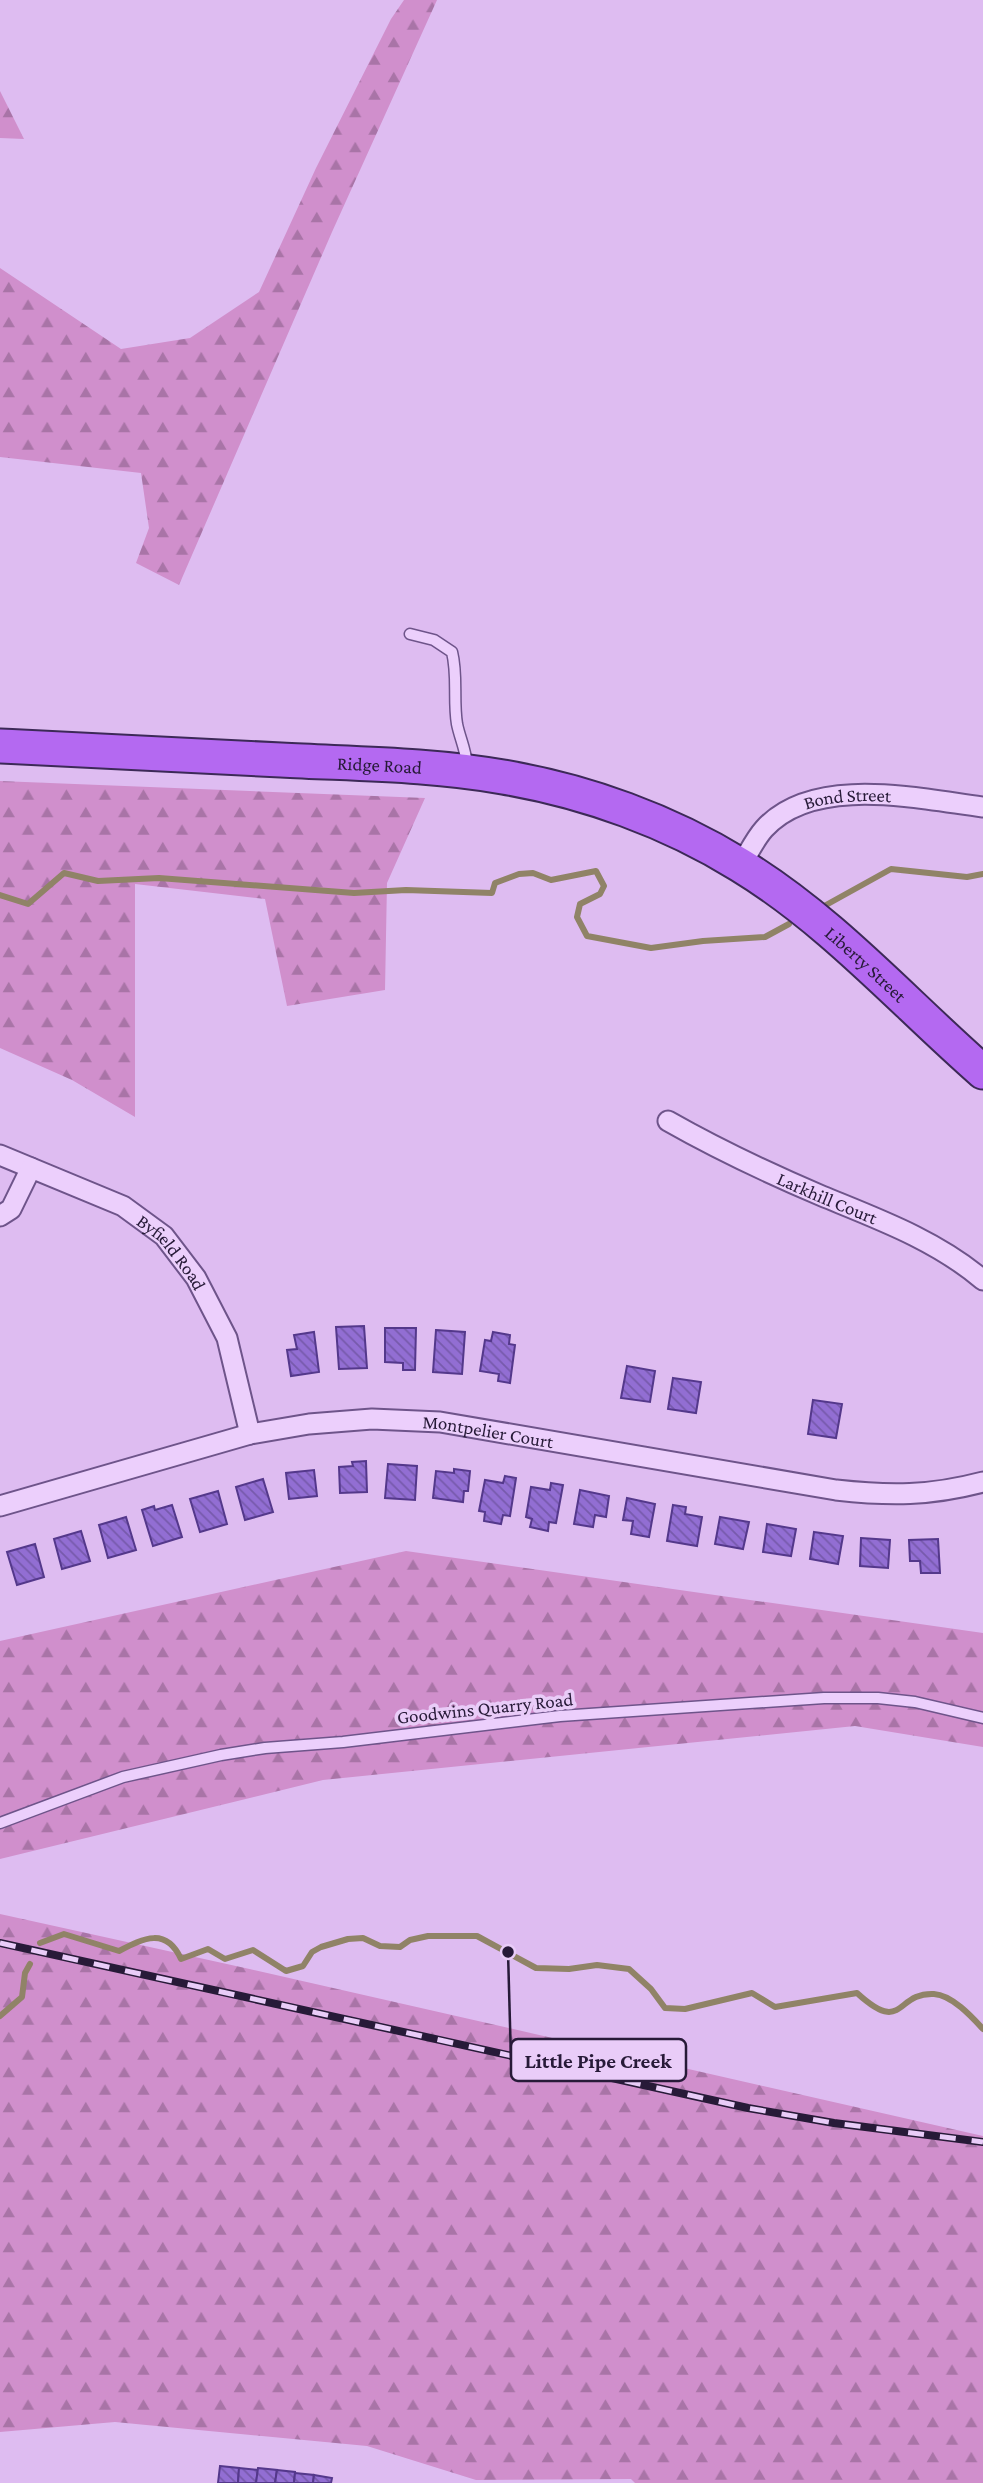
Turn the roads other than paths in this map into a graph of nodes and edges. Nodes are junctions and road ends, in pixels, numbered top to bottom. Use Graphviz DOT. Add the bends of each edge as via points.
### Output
graph roads {
  1 [pos="410,634"];
  2 [pos="0,746"];
  3 [pos="467,772"];
  4 [pos="983,807"];
  5 [pos="741,865"];
  6 [pos="983,1072"];
  7 [pos="668,1121"];
  8 [pos="0,1155"];
  9 [pos="31,1168"];
  10 [pos="0,1216"];
  11 [pos="983,1280"];
  12 [pos="250,1434"];
  13 [pos="983,1482"];
  14 [pos="0,1506"];
  15 [pos="983,1718"];
  16 [pos="0,1823"];
  1 -- 3 [label="lane" via="434,640 452,652 457,724"];
  2 -- 3 [label="highway, Ridge Road"];
  3 -- 5 [label="highway, Ridge Road" via="595,799 668,827"];
  4 -- 5 [label="street, Bond Street" via="875,795 820,798 796,806 764,829"];
  5 -- 6 [label="highway, Liberty Street" via="857,953"];
  7 -- 11 [label="street, Larkhill Court" via="723,1153 934,1245"];
  8 -- 9 [label="street, Byfield Road"];
  9 -- 10 [label="street" via="11,1209"];
  9 -- 12 [label="street, Byfield Road" via="123,1206 164,1236 195,1278 227,1338"];
  12 -- 13 [label="street, Montpelier Court" via="372,1419 440,1422 871,1494 918,1494"];
  12 -- 14 [label="street, Montpelier Court"];
  15 -- 16 [label="lane, Goodwins Quarry Road" via="878,1698 746,1701 561,1716 221,1755 123,1777"];
}
